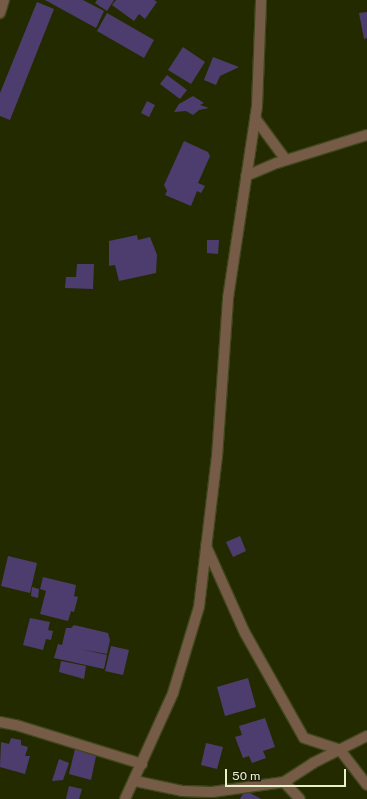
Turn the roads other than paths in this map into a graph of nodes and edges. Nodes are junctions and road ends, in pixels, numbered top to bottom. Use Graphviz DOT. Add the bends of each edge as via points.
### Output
graph roads {
  1 [pos="4,0"];
  2 [pos="261,0"];
  3 [pos="0,13"];
  4 [pos="255,118"];
  5 [pos="367,135"];
  6 [pos="286,160"];
  7 [pos="246,176"];
  8 [pos="206,546"];
  9 [pos="0,722"];
  10 [pos="367,736"];
  11 [pos="340,750"];
  12 [pos="142,764"];
  13 [pos="135,781"];
  14 [pos="284,782"];
  15 [pos="367,785"];
  16 [pos="125,799"];
  17 [pos="300,799"];
  1 -- 3 [label="street"];
  2 -- 4 [label="street"];
  4 -- 6 [label="street"];
  4 -- 7 [label="street"];
  5 -- 6 [label="street"];
  6 -- 7 [label="street"];
  7 -- 8 [label="street" via="228,298 218,458"];
  8 -- 11 [label="street" via="245,633 304,738"];
  8 -- 12 [label="street" via="195,626 173,693"];
  9 -- 12 [label="street"];
  10 -- 11 [label="street"];
  11 -- 14 [label="street"];
  11 -- 15 [label="street"];
  12 -- 13 [label="street"];
  13 -- 14 [label="street" via="182,792 212,792"];
  13 -- 16 [label="street"];
  14 -- 17 [label="street"];
}
